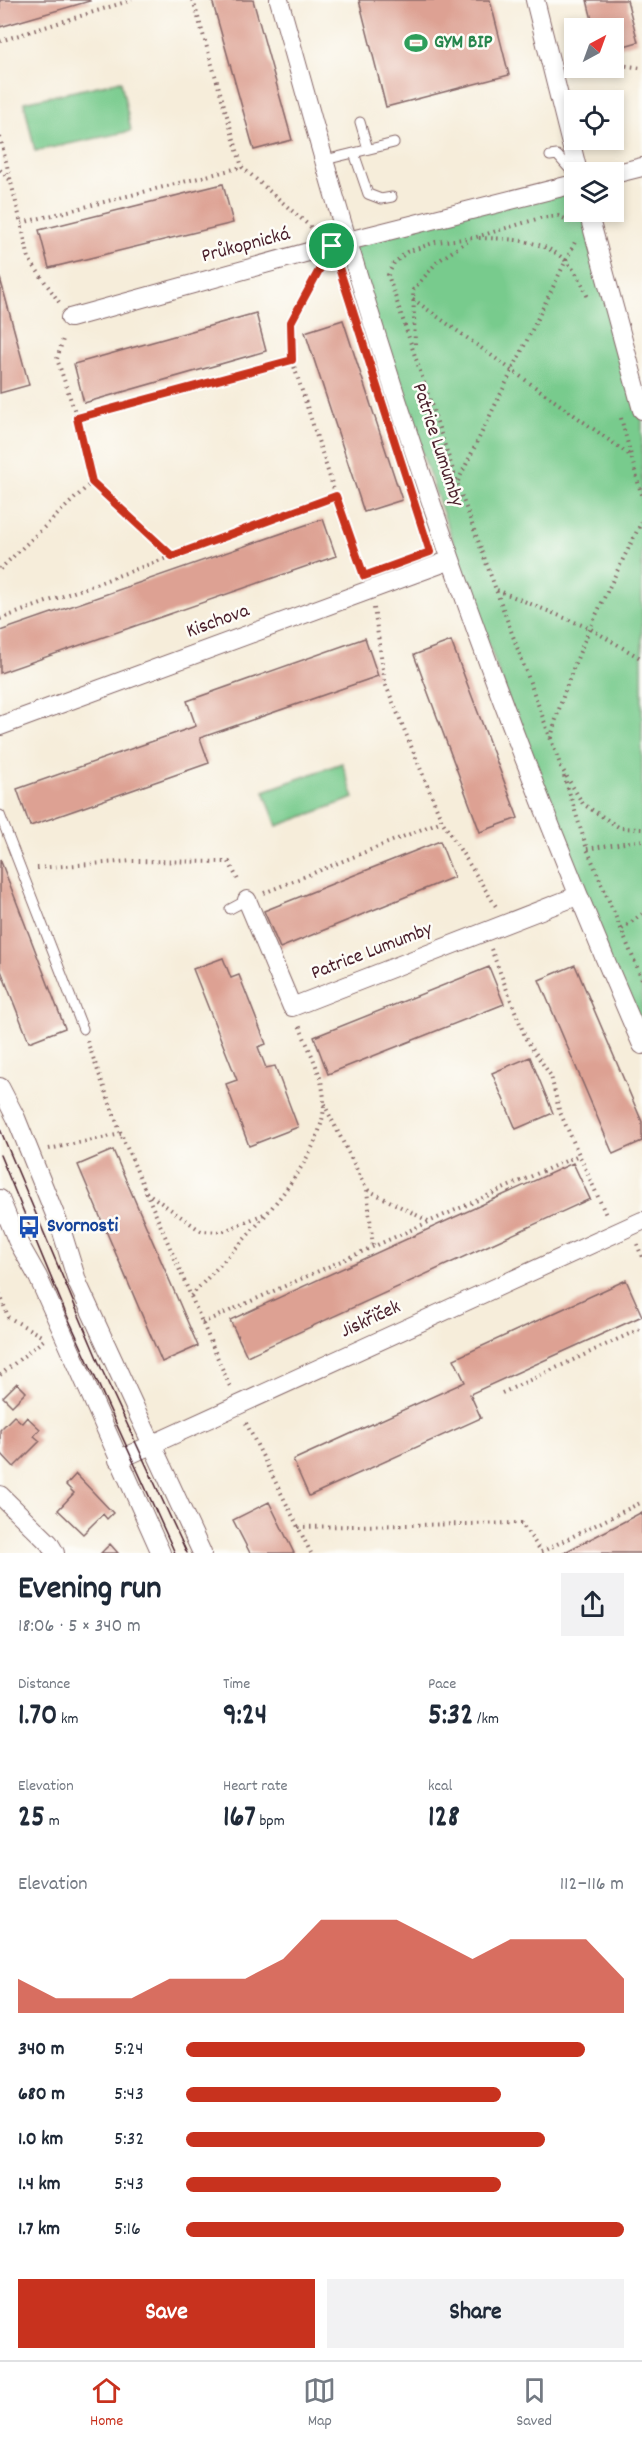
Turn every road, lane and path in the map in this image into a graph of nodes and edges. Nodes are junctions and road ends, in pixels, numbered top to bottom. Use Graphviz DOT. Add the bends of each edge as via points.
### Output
graph roads {
  1 [pos="132,0"];
  2 [pos="193,0"];
  3 [pos="279,0"];
  4 [pos="535,0"];
  5 [pos="0,41"];
  6 [pos="624,65"];
  7 [pos="642,68"];
  8 [pos="360,122"];
  9 [pos="0,137"];
  10 [pos="394,142"];
  11 [pos="368,149"];
  12 [pos="354,153"];
  13 [pos="550,156"];
  14 [pos="325,160"];
  15 [pos="566,162"];
  16 [pos="573,162"];
  17 [pos="242,167"];
  18 [pos="642,167"];
  19 [pos="0,170"];
  20 [pos="624,172"];
  21 [pos="11,180"];
  22 [pos="564,187"];
  23 [pos="392,196"];
  24 [pos="21,222"];
  25 [pos="591,222"];
  26 [pos="574,228"];
  27 [pos="473,238"];
  28 [pos="340,243"];
  29 [pos="581,245"];
  30 [pos="564,261"];
  31 [pos="587,279"];
  32 [pos="412,299"];
  33 [pos="70,318"];
  34 [pos="416,354"];
  35 [pos="292,360"];
  36 [pos="512,369"];
  37 [pos="642,410"];
  38 [pos="620,412"];
  39 [pos="77,418"];
  40 [pos="632,457"];
  41 [pos="92,482"];
  42 [pos="458,483"];
  43 [pos="336,496"];
  44 [pos="642,497"];
  45 [pos="642,521"];
  46 [pos="172,556"];
  47 [pos="451,560"];
  48 [pos="0,569"];
  49 [pos="368,583"];
  50 [pos="496,590"];
  51 [pos="0,619"];
  52 [pos="589,628"];
  53 [pos="642,659"];
  54 [pos="0,726"];
  55 [pos="550,739"];
  56 [pos="561,767"];
  57 [pos="0,815"];
  58 [pos="442,821"];
  59 [pos="642,829"];
  60 [pos="642,840"];
  61 [pos="587,849"];
  62 [pos="21,869"];
  63 [pos="577,896"];
  64 [pos="247,900"];
  65 [pos="230,909"];
  66 [pos="642,914"];
  67 [pos="507,923"];
  68 [pos="622,929"];
  69 [pos="484,932"];
  70 [pos="642,980"];
  71 [pos="292,1007"];
  72 [pos="83,1029"];
  73 [pos="642,1045"];
  74 [pos="0,1087"];
  75 [pos="324,1103"];
  76 [pos="121,1134"];
  77 [pos="49,1149"];
  78 [pos="579,1155"];
  79 [pos="367,1190"];
  80 [pos="146,1192"];
  81 [pos="0,1199"];
  82 [pos="267,1212"];
  83 [pos="642,1221"];
  84 [pos="429,1222"];
  85 [pos="615,1234"];
  86 [pos="373,1247"];
  87 [pos="191,1296"];
  88 [pos="202,1323"];
  89 [pos="642,1328"];
  90 [pos="46,1339"];
  91 [pos="0,1375"];
  92 [pos="502,1393"];
  93 [pos="238,1406"];
  94 [pos="151,1445"];
  95 [pos="118,1460"];
  96 [pos="0,1495"];
  97 [pos="642,1502"];
  98 [pos="298,1527"];
  99 [pos="542,1552"];
  100 [pos="55,1553"];
  101 [pos="161,1553"];
  102 [pos="202,1553"];
  103 [pos="311,1553"];
  1 -- 5 [label="path"];
  2 -- 17 [label="path"];
  3 -- 14 [label="street, Patrice Lumumby"];
  4 -- 16 [label="street"];
  6 -- 7 [label="path"];
  8 -- 11 [label="lane"];
  9 -- 21 [label="path"];
  10 -- 11 [label="lane"];
  11 -- 12 [label="lane"];
  12 -- 14 [label="lane"];
  12 -- 23 [label="lane" via="368,194 381,199"];
  13 -- 15 [label="lane" via="557,155"];
  14 -- 28 [label="street, Patrice Lumumby"];
  17 -- 24 [label="path"];
  17 -- 28 [label="path"];
  18 -- 20 [label="street"];
  19 -- 21 [label="path"];
  21 -- 24 [label="path"];
  22 -- 28 [label="street, Průkopnická"];
  24 -- 33 [label="path" via="29,259"];
  25 -- 37 [label="street"];
  26 -- 27 [label="path" via="570,221 558,216"];
  27 -- 30 [label="path" via="521,238 549,248"];
  27 -- 32 [label="path" via="438,261 412,290"];
  27 -- 34 [label="path" via="436,242 407,252 394,263 388,275"];
  28 -- 33 [label="street, Průkopnická"];
  28 -- 35 [label="path" via="291,322"];
  28 -- 47 [label="street, Patrice Lumumby"];
  29 -- 30 [label="path" via="579,234"];
  30 -- 31 [label="path" via="591,302"];
  30 -- 36 [label="path"];
  32 -- 34 [label="path"];
  32 -- 36 [label="path"];
  33 -- 39 [label="path" via="57,359"];
  34 -- 42 [label="path"];
  35 -- 39 [label="path"];
  35 -- 43 [label="path"];
  36 -- 40 [label="path"];
  36 -- 42 [label="path"];
  38 -- 40 [label="path"];
  39 -- 41 [label="path"];
  40 -- 44 [label="path"];
  41 -- 46 [label="path"];
  41 -- 48 [label="path"];
  42 -- 50 [label="path"];
  43 -- 46 [label="path"];
  43 -- 49 [label="path"];
  45 -- 52 [label="path"];
  46 -- 51 [label="path"];
  47 -- 49 [label="street, Kischova"];
  47 -- 63 [label="street, Patrice Lumumby"];
  49 -- 54 [label="street, Kischova"];
  49 -- 58 [label="path" via="385,683"];
  50 -- 52 [label="path"];
  50 -- 55 [label="path"];
  52 -- 53 [label="path"];
  52 -- 55 [label="path" via="561,696"];
  55 -- 56 [label="path"];
  56 -- 59 [label="path" via="583,804 620,828"];
  56 -- 61 [label="path"];
  57 -- 62 [label="lane"];
  58 -- 64 [label="path"];
  58 -- 67 [label="path"];
  60 -- 61 [label="path"];
  61 -- 68 [label="path"];
  62 -- 64 [label="path" via="132,861 230,862"];
  62 -- 72 [label="lane"];
  63 -- 67 [label="street, Patrice Lumumby"];
  63 -- 73 [label="street, Patrice Lumumby"];
  64 -- 65 [label="lane"];
  64 -- 71 [label="street"];
  66 -- 68 [label="path"];
  67 -- 69 [label="street, Patrice Lumumby"];
  68 -- 70 [label="path"];
  69 -- 71 [label="street, Patrice Lumumby"];
  69 -- 78 [label="path" via="526,1039 551,1076 559,1110"];
  71 -- 75 [label="path" via="320,1077"];
  72 -- 76 [label="path"];
  74 -- 94 [label="street" via="62,1233 78,1284"];
  75 -- 79 [label="path"];
  75 -- 82 [label="path" via="320,1128 304,1161 289,1188"];
  76 -- 77 [label="path"];
  76 -- 80 [label="path"];
  78 -- 84 [label="path"];
  78 -- 85 [label="path"];
  79 -- 84 [label="path"];
  79 -- 86 [label="path"];
  80 -- 82 [label="path" via="201,1231 222,1232"];
  80 -- 87 [label="path"];
  81 -- 95 [label="street"];
  82 -- 87 [label="path"];
  83 -- 85 [label="street, Jiskřiček"];
  84 -- 86 [label="path"];
  85 -- 93 [label="street, Jiskřiček"];
  86 -- 88 [label="path"];
  87 -- 88 [label="path"];
  88 -- 93 [label="path"];
  89 -- 92 [label="path"];
  90 -- 91 [label="path"];
  93 -- 94 [label="street, Jiskřiček"];
  93 -- 98 [label="path"];
  94 -- 95 [label="street, Jiskřiček"];
  94 -- 102 [label="street"];
  95 -- 101 [label="street"];
  96 -- 100 [label="street"];
  97 -- 99 [label="path"];
  98 -- 99 [label="path" via="521,1523"];
  98 -- 103 [label="path"];
}
